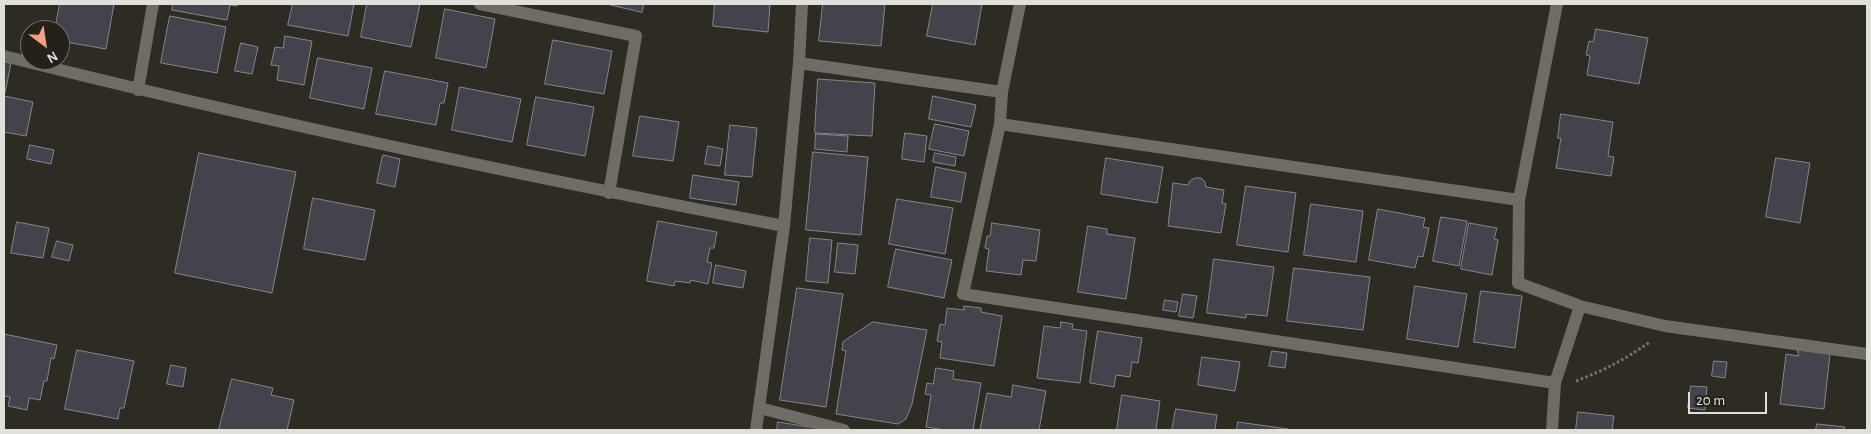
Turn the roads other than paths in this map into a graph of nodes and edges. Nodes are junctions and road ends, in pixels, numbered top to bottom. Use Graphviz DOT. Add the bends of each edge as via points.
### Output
graph roads {
  1 [pos="153,4"];
  2 [pos="480,4"];
  3 [pos="802,4"];
  4 [pos="1020,4"];
  5 [pos="1557,4"];
  6 [pos="4,56"];
  7 [pos="800,63"];
  8 [pos="138,90"];
  9 [pos="1002,92"];
  10 [pos="1000,124"];
  11 [pos="609,192"];
  12 [pos="1520,200"];
  13 [pos="784,226"];
  14 [pos="1580,306"];
  15 [pos="1867,354"];
  16 [pos="1555,383"];
  17 [pos="760,408"];
  18 [pos="756,430"];
  19 [pos="844,430"];
  20 [pos="1552,430"];
  1 -- 8 [label="street"];
  2 -- 11 [label="street" via="636,36"];
  3 -- 7 [label="street"];
  4 -- 9 [label="street"];
  5 -- 12 [label="street"];
  6 -- 8 [label="street"];
  7 -- 9 [label="street"];
  7 -- 13 [label="street"];
  8 -- 11 [label="street"];
  9 -- 10 [label="street"];
  10 -- 12 [label="street"];
  10 -- 16 [label="street" via="963,294"];
  11 -- 13 [label="street"];
  12 -- 14 [label="street" via="1518,283"];
  13 -- 17 [label="street"];
  14 -- 15 [label="street" via="1664,326"];
  14 -- 16 [label="street"];
  16 -- 20 [label="street"];
  17 -- 18 [label="street"];
  17 -- 19 [label="street"];
}
